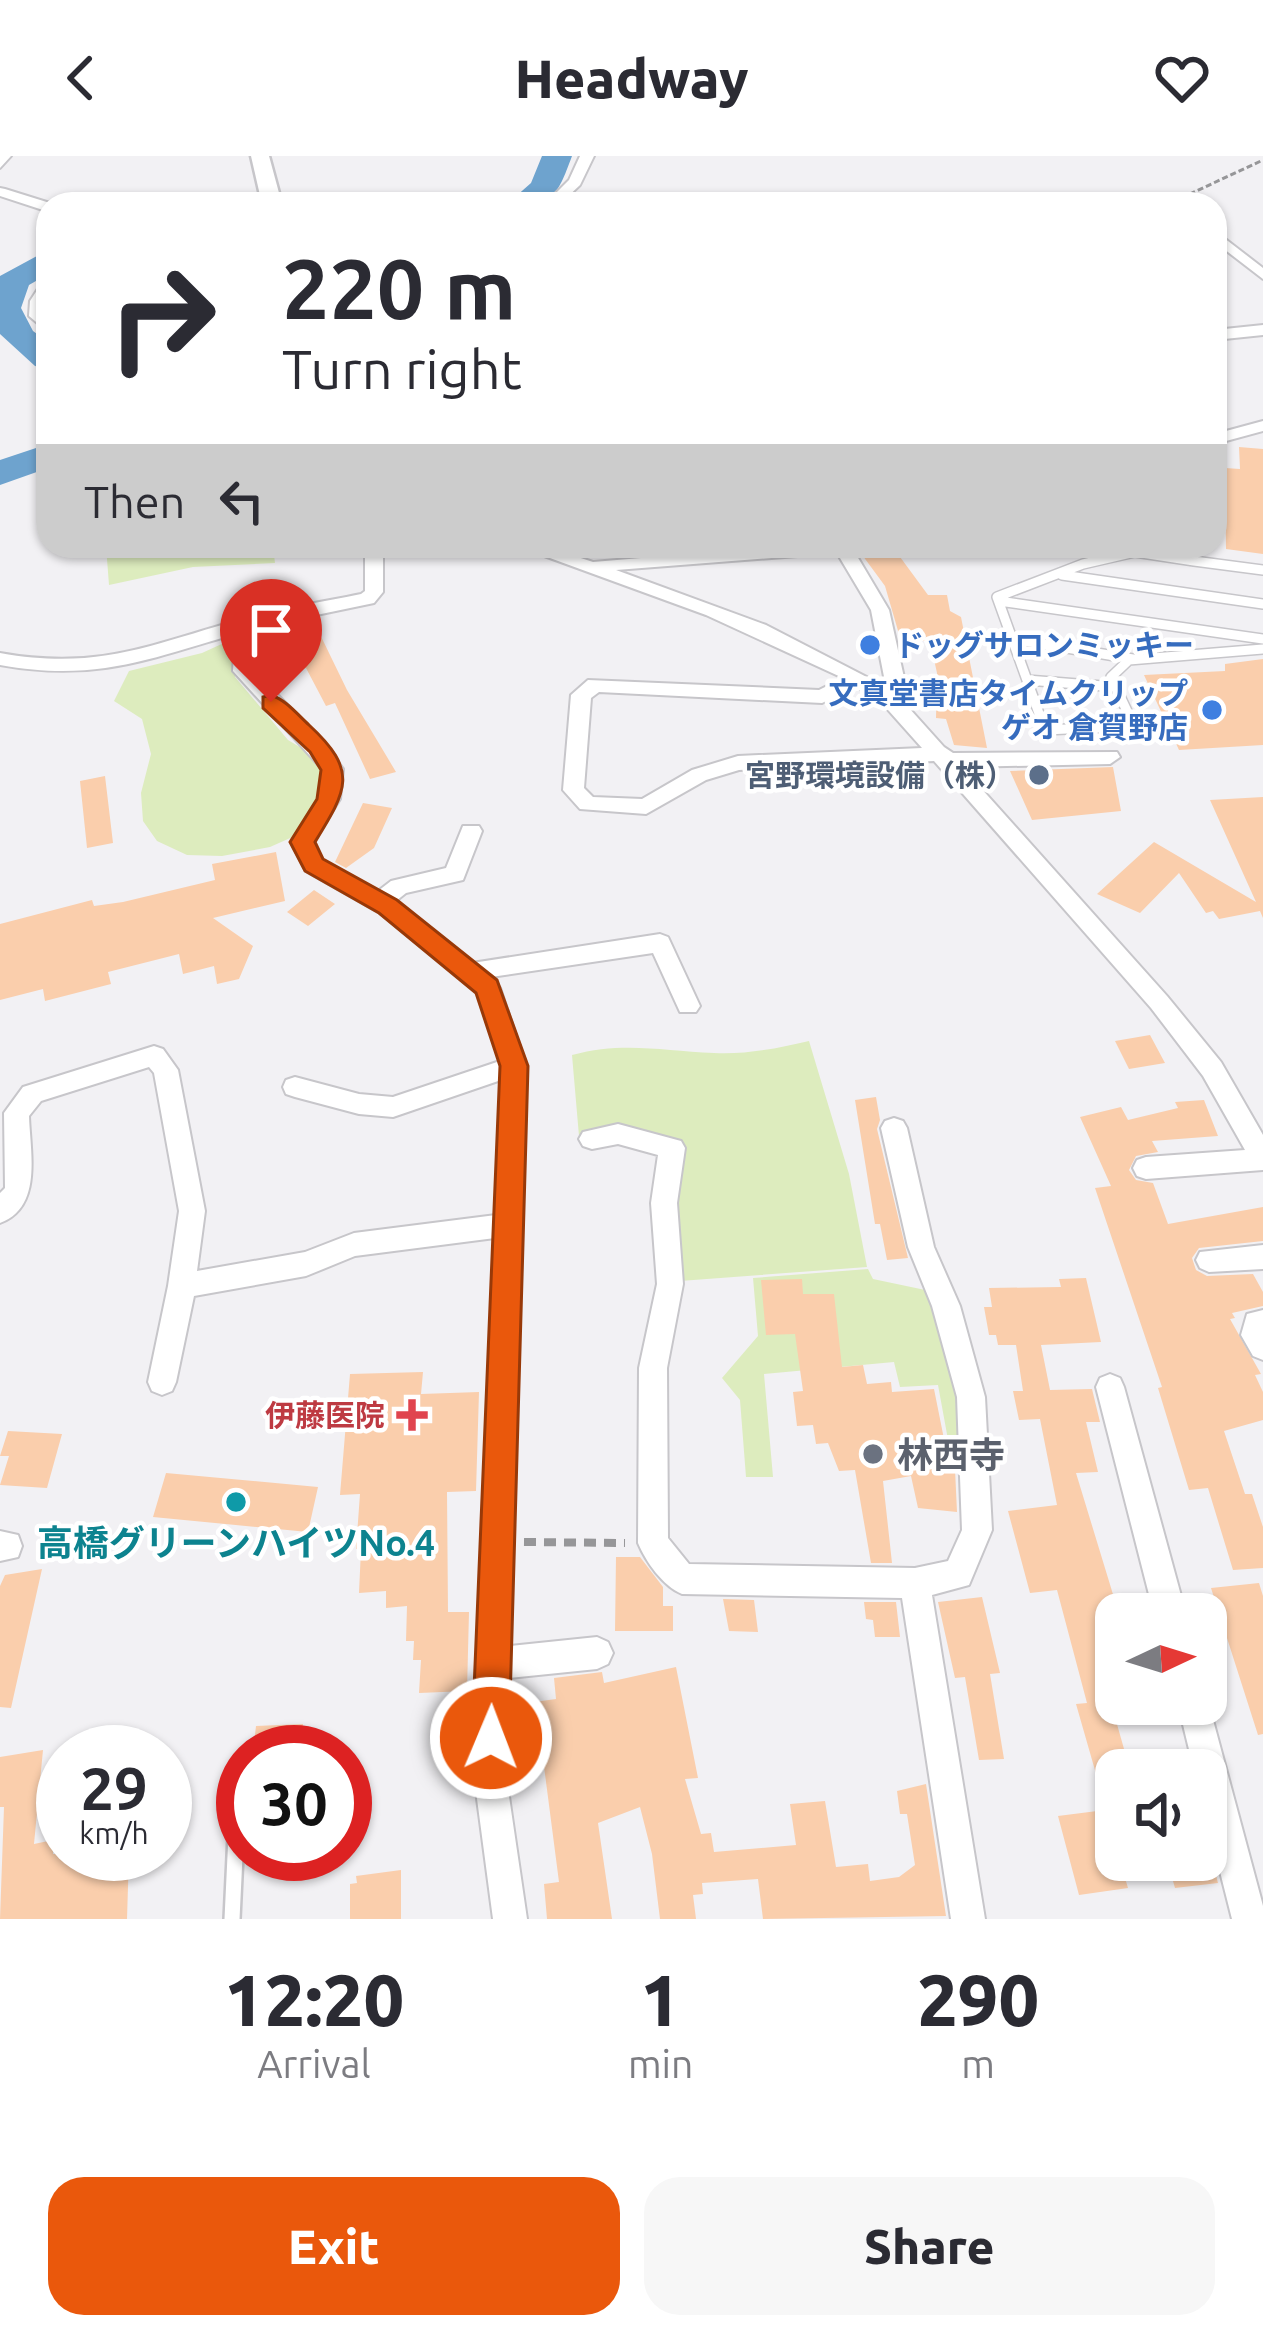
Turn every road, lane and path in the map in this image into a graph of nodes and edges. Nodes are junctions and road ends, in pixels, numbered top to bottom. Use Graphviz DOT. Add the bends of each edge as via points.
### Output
graph roads {
  1 [pos="4,156"];
  2 [pos="260,156"];
  3 [pos="587,156"];
  4 [pos="1263,160"];
  5 [pos="0,164"];
  6 [pos="0,192"];
  7 [pos="269,192"];
  8 [pos="565,192"];
  9 [pos="1194,192"];
  10 [pos="36,203"];
  11 [pos="1227,245"];
  12 [pos="1263,275"];
  13 [pos="1263,330"];
  14 [pos="1227,333"];
  15 [pos="1263,426"];
  16 [pos="1227,436"];
  17 [pos="374,558"];
  18 [pos="561,558"];
  19 [pos="705,558"];
  20 [pos="854,558"];
  21 [pos="1112,558"];
  22 [pos="1176,558"];
  23 [pos="1194,561"];
  24 [pos="588,567"];
  25 [pos="1263,570"];
  26 [pos="1058,574"];
  27 [pos="999,601"];
  28 [pos="1263,604"];
  29 [pos="245,624"];
  30 [pos="1012,639"];
  31 [pos="1263,639"];
  32 [pos="1263,649"];
  33 [pos="0,659"];
  34 [pos="1133,659"];
  35 [pos="860,678"];
  36 [pos="1027,680"];
  37 [pos="1116,687"];
  38 [pos="888,697"];
  39 [pos="946,757"];
  40 [pos="1111,757"];
  41 [pos="471,831"];
  42 [pos="379,902"];
  43 [pos="468,972"];
  44 [pos="688,1006"];
  45 [pos="514,1066"];
  46 [pos="296,1087"];
  47 [pos="894,1128"];
  48 [pos="592,1139"];
  49 [pos="1263,1159"];
  50 [pos="1146,1168"];
  51 [pos="0,1212"];
  52 [pos="509,1225"];
  53 [pos="1263,1257"];
  54 [pos="1209,1260"];
  55 [pos="182,1286"];
  56 [pos="1263,1322"];
  57 [pos="1263,1347"];
  58 [pos="162,1382"];
  59 [pos="1110,1387"];
  60 [pos="496,1542"];
  61 [pos="652,1543"];
  62 [pos="915,1582"];
  63 [pos="1164,1593"];
  64 [pos="598,1653"];
  65 [pos="492,1664"];
  66 [pos="1199,1725"];
  67 [pos="234,1881"];
  68 [pos="232,1919"];
  69 [pos="511,1919"];
  70 [pos="968,1919"];
  71 [pos="1249,1919"];
  1 -- 5 [label="street"];
  2 -- 7 [label="street"];
  3 -- 8 [label="street"];
  4 -- 9 [label="path"];
  6 -- 10 [label="street"];
  11 -- 12 [label="street"];
  13 -- 14 [label="street"];
  15 -- 16 [label="street"];
  17 -- 29 [label="street" via="368,599"];
  18 -- 24 [label="street"];
  19 -- 24 [label="street"];
  20 -- 38 [label="street" via="880,610 897,691"];
  21 -- 26 [label="lane"];
  22 -- 23 [label="lane"];
  23 -- 25 [label="lane"];
  24 -- 35 [label="street"];
  26 -- 27 [label="lane"];
  26 -- 28 [label="lane"];
  27 -- 30 [label="lane"];
  27 -- 31 [label="lane"];
  29 -- 33 [label="street" via="100,668"];
  29 -- 42 [label="street" via="243,671 333,770 329,799 302,842 314,865"];
  30 -- 34 [label="lane"];
  30 -- 36 [label="lane"];
  32 -- 34 [label="lane"];
  34 -- 37 [label="lane" via="1112,676"];
  35 -- 38 [label="street"];
  35 -- 39 [label="street" via="821,697 595,685 581,695 573,790 587,804 646,807 699,775 738,763"];
  36 -- 37 [label="lane"];
  36 -- 37 [label="lane" via="1045,730 1134,726"];
  38 -- 39 [label="street"];
  39 -- 40 [label="street"];
  39 -- 49 [label="street" via="1186,1036"];
  41 -- 42 [label="street" via="455,874 399,887"];
  42 -- 43 [label="street"];
  43 -- 44 [label="street" via="660,943"];
  43 -- 45 [label="street" via="488,988"];
  45 -- 46 [label="street" via="393,1107"];
  45 -- 52 [label="street"];
  47 -- 62 [label="street" via="921,1246 971,1397 977,1530 958,1574"];
  48 -- 61 [label="street" via="618,1134 672,1148 664,1203 670,1284 653,1368"];
  49 -- 50 [label="street"];
  51 -- 55 [label="street" via="18,1191 16,1113 32,1094 154,1056 166,1070 192,1210"];
  52 -- 55 [label="street" via="354,1245 306,1264"];
  52 -- 60 [label="street"];
  53 -- 54 [label="street"];
  55 -- 58 [label="street"];
  56 -- 57 [label="street" via="1256,1335"];
  59 -- 63 [label="street"];
  60 -- 61 [label="path"];
  60 -- 65 [label="street"];
  61 -- 62 [label="street" via="682,1579"];
  62 -- 70 [label="street"];
  64 -- 65 [label="street"];
  65 -- 69 [label="street" via="490,1775"];
  66 -- 71 [label="street"];
  67 -- 68 [label="lane"];
}
